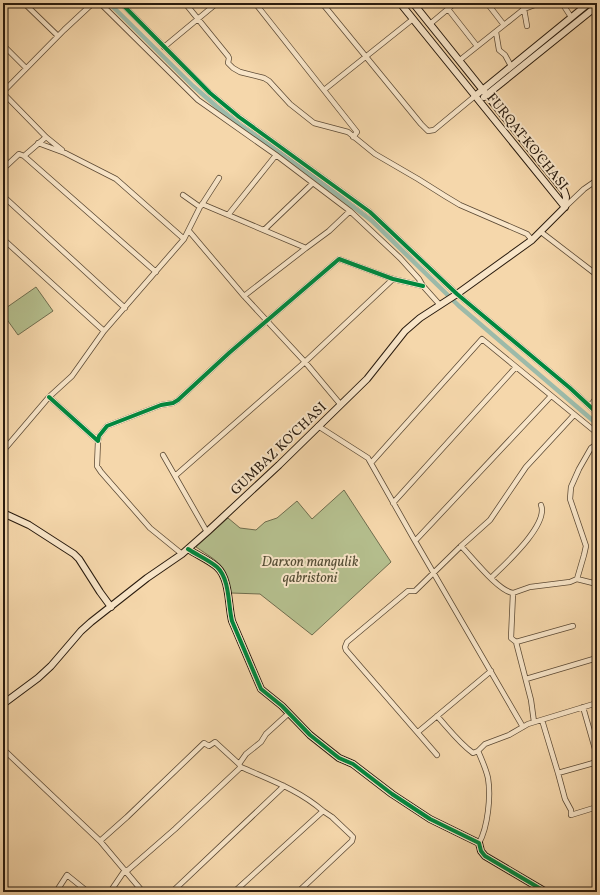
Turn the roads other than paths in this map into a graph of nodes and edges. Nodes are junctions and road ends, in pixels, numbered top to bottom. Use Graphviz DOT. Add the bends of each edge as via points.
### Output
graph roads {
  1 [pos="24,3"];
  2 [pos="100,3"];
  3 [pos="120,3"];
  4 [pos="184,3"];
  5 [pos="217,3"];
  6 [pos="255,3"];
  7 [pos="322,3"];
  8 [pos="400,3"];
  9 [pos="412,3"];
  10 [pos="455,3"];
  11 [pos="487,3"];
  12 [pos="520,3"];
  13 [pos="540,3"];
  14 [pos="562,3"];
  15 [pos="589,3"];
  16 [pos="90,4"];
  17 [pos="597,6"];
  18 [pos="448,9"];
  19 [pos="524,9"];
  20 [pos="571,17"];
  21 [pos="198,19"];
  22 [pos="413,19"];
  23 [pos="430,24"];
  24 [pos="504,25"];
  25 [pos="528,26"];
  26 [pos="496,32"];
  27 [pos="58,36"];
  28 [pos="3,45"];
  29 [pos="477,46"];
  30 [pos="164,47"];
  31 [pos="366,57"];
  32 [pos="460,60"];
  33 [pos="511,66"];
  34 [pos="26,68"];
  35 [pos="483,89"];
  36 [pos="324,90"];
  37 [pos="3,93"];
  38 [pos="487,95"];
  39 [pos="475,96"];
  40 [pos="480,101"];
  41 [pos="46,137"];
  42 [pos="353,137"];
  43 [pos="38,143"];
  44 [pos="65,152"];
  45 [pos="276,155"];
  46 [pos="24,156"];
  47 [pos="3,169"];
  48 [pos="219,178"];
  49 [pos="597,180"];
  50 [pos="313,183"];
  51 [pos="182,195"];
  52 [pos="3,196"];
  53 [pos="201,206"];
  54 [pos="565,207"];
  55 [pos="350,211"];
  56 [pos="228,215"];
  57 [pos="264,230"];
  58 [pos="189,231"];
  59 [pos="541,232"];
  60 [pos="3,239"];
  61 [pos="184,239"];
  62 [pos="532,240"];
  63 [pos="306,248"];
  64 [pos="156,272"];
  65 [pos="597,275"];
  66 [pos="393,279"];
  67 [pos="423,286"];
  68 [pos="457,294"];
  69 [pos="244,296"];
  70 [pos="440,304"];
  71 [pos="125,308"];
  72 [pos="267,320"];
  73 [pos="104,331"];
  74 [pos="304,362"];
  75 [pos="516,367"];
  76 [pos="551,396"];
  77 [pos="49,397"];
  78 [pos="597,397"];
  79 [pos="341,405"];
  80 [pos="590,406"];
  81 [pos="597,413"];
  82 [pos="574,415"];
  83 [pos="318,426"];
  84 [pos="597,433"];
  85 [pos="98,441"];
  86 [pos="597,444"];
  87 [pos="3,451"];
  88 [pos="163,455"];
  89 [pos="371,463"];
  90 [pos="175,476"];
  91 [pos="393,503"];
  92 [pos="541,505"];
  93 [pos="3,513"];
  94 [pos="207,532"];
  95 [pos="415,541"];
  96 [pos="461,546"];
  97 [pos="188,549"];
  98 [pos="182,554"];
  99 [pos="433,572"];
  100 [pos="491,578"];
  101 [pos="577,579"];
  102 [pos="597,584"];
  103 [pos="513,593"];
  104 [pos="111,607"];
  105 [pos="573,626"];
  106 [pos="516,642"];
  107 [pos="597,658"];
  108 [pos="491,670"];
  109 [pos="526,679"];
  110 [pos="597,703"];
  111 [pos="3,704"];
  112 [pos="583,707"];
  113 [pos="288,712"];
  114 [pos="437,716"];
  115 [pos="542,720"];
  116 [pos="534,722"];
  117 [pos="524,727"];
  118 [pos="418,732"];
  119 [pos="3,749"];
  120 [pos="478,751"];
  121 [pos="437,755"];
  122 [pos="597,756"];
  123 [pos="597,762"];
  124 [pos="240,766"];
  125 [pos="558,773"];
  126 [pos="284,786"];
  127 [pos="597,807"];
  128 [pos="323,811"];
  129 [pos="100,841"];
  130 [pos="480,842"];
  131 [pos="125,870"];
  132 [pos="56,892"];
  133 [pos="88,892"];
  134 [pos="110,892"];
  135 [pos="143,892"];
  136 [pos="172,892"];
  137 [pos="234,892"];
  138 [pos="298,892"];
  139 [pos="546,892"];
  1 -- 27 [label="street"];
  2 -- 45 [label="street" via="198,100"];
  3 -- 30 [label="street"];
  4 -- 21 [label="street"];
  5 -- 21 [label="street"];
  6 -- 36 [label="street"];
  7 -- 31 [label="street"];
  8 -- 22 [label="main road, FURQAT KO'CHASI"];
  9 -- 23 [label="main road, FURQAT KO'CHASI"];
  10 -- 18 [label="street"];
  11 -- 24 [label="street"];
  12 -- 19 [label="street"];
  13 -- 19 [label="street"];
  14 -- 20 [label="street"];
  15 -- 20 [label="main road"];
  16 -- 27 [label="street"];
  17 -- 38 [label="main road"];
  18 -- 23 [label="street"];
  18 -- 29 [label="street"];
  19 -- 24 [label="street"];
  19 -- 25 [label="street"];
  20 -- 33 [label="main road"];
  21 -- 30 [label="street"];
  21 -- 42 [label="street" via="228,56 228,63 232,68 264,78 314,123 348,132"];
  22 -- 31 [label="street"];
  22 -- 39 [label="main road, FURQAT KO'CHASI"];
  23 -- 32 [label="main road, FURQAT KO'CHASI"];
  24 -- 26 [label="street"];
  26 -- 29 [label="street"];
  26 -- 33 [label="street" via="499,50"];
  27 -- 34 [label="street"];
  28 -- 34 [label="street"];
  29 -- 32 [label="street"];
  30 -- 68 [label="street" via="233,112 370,212"];
  31 -- 36 [label="street"];
  31 -- 39 [label="street" via="428,132 434,130"];
  32 -- 35 [label="main road, FURQAT KO'CHASI"];
  33 -- 35 [label="main road"];
  34 -- 37 [label="street"];
  35 -- 38 [label="main road, FURQAT KO'CHASI"];
  35 -- 39 [label="main road"];
  36 -- 42 [label="street" via="357,132"];
  37 -- 41 [label="street"];
  38 -- 40 [label="main road"];
  38 -- 54 [label="main road, FURQAT KO'CHASI" via="564,191"];
  39 -- 40 [label="main road, FURQAT KO'CHASI"];
  40 -- 54 [label="main road, FURQAT KO'CHASI"];
  41 -- 43 [label="street"];
  41 -- 44 [label="street"];
  42 -- 62 [label="street" via="375,154 444,196 527,234"];
  43 -- 44 [label="street"];
  43 -- 46 [label="street"];
  44 -- 61 [label="street" via="116,179"];
  45 -- 50 [label="street"];
  45 -- 56 [label="street"];
  46 -- 47 [label="street" via="20,154"];
  46 -- 64 [label="street"];
  48 -- 53 [label="street"];
  49 -- 54 [label="street"];
  50 -- 55 [label="street"];
  50 -- 57 [label="street"];
  51 -- 53 [label="street"];
  52 -- 71 [label="street"];
  53 -- 56 [label="street"];
  53 -- 58 [label="street"];
  54 -- 59 [label="main road, GUMBAZ KO'CHASI"];
  55 -- 63 [label="street"];
  55 -- 67 [label="street" via="400,258"];
  56 -- 57 [label="street"];
  57 -- 63 [label="street"];
  58 -- 61 [label="street"];
  58 -- 69 [label="street"];
  59 -- 62 [label="main road, GUMBAZ KO'CHASI"];
  59 -- 65 [label="street"];
  60 -- 73 [label="street"];
  61 -- 64 [label="street"];
  62 -- 68 [label="main road, GUMBAZ KO'CHASI"];
  63 -- 69 [label="street"];
  64 -- 71 [label="street"];
  66 -- 67 [label="street"];
  66 -- 72 [label="street" via="338,259"];
  66 -- 74 [label="street"];
  67 -- 70 [label="street"];
  68 -- 70 [label="main road, GUMBAZ KO'CHASI"];
  68 -- 80 [label="street"];
  69 -- 72 [label="street"];
  70 -- 79 [label="main road, GUMBAZ KO'CHASI" via="405,331 367,379"];
  71 -- 73 [label="street"];
  72 -- 74 [label="street"];
  72 -- 85 [label="street" via="178,400 106,426"];
  73 -- 77 [label="street" via="72,376"];
  74 -- 79 [label="street"];
  74 -- 90 [label="street"];
  75 -- 76 [label="street"];
  75 -- 89 [label="street" via="483,337"];
  75 -- 91 [label="street"];
  76 -- 82 [label="street"];
  76 -- 95 [label="street"];
  77 -- 85 [label="street"];
  77 -- 87 [label="street"];
  78 -- 80 [label="street"];
  79 -- 83 [label="main road, GUMBAZ KO'CHASI"];
  80 -- 81 [label="street"];
  82 -- 84 [label="street"];
  82 -- 96 [label="street" via="526,467 490,520"];
  83 -- 89 [label="street" via="368,458"];
  83 -- 94 [label="main road, GUMBAZ KO'CHASI"];
  85 -- 98 [label="street" via="97,466 101,472 150,528"];
  86 -- 101 [label="street" via="591,448 571,487 570,499 586,546"];
  88 -- 90 [label="street"];
  89 -- 91 [label="street"];
  90 -- 94 [label="street"];
  91 -- 95 [label="street"];
  92 -- 100 [label="street" via="542,513 538,523 520,549"];
  93 -- 104 [label="main road" via="29,525 74,554"];
  94 -- 97 [label="main road, GUMBAZ KO'CHASI"];
  95 -- 99 [label="street"];
  96 -- 99 [label="street"];
  96 -- 100 [label="street"];
  97 -- 98 [label="main road, GUMBAZ KO'CHASI"];
  97 -- 113 [label="main road" via="216,566 221,572 228,591 232,621 258,683 265,693"];
  98 -- 104 [label="main road, GUMBAZ KO'CHASI"];
  99 -- 108 [label="street"];
  99 -- 118 [label="street" via="415,591 408,591 350,638 345,647"];
  100 -- 103 [label="street" via="506,591"];
  101 -- 102 [label="street"];
  101 -- 103 [label="street" via="530,587"];
  103 -- 106 [label="street" via="511,635"];
  104 -- 111 [label="main road, GUMBAZ KO'CHASI" via="81,631 38,678"];
  105 -- 106 [label="street"];
  106 -- 109 [label="street"];
  107 -- 109 [label="street"];
  108 -- 114 [label="street"];
  108 -- 117 [label="street"];
  109 -- 116 [label="street"];
  110 -- 112 [label="street"];
  112 -- 115 [label="street"];
  112 -- 122 [label="street"];
  113 -- 124 [label="street" via="261,742 246,754"];
  113 -- 130 [label="main road" via="310,735 339,758 353,764 392,794 430,819"];
  114 -- 118 [label="street"];
  114 -- 120 [label="street" via="470,751"];
  115 -- 116 [label="street"];
  115 -- 125 [label="street"];
  116 -- 117 [label="street"];
  117 -- 120 [label="street" via="486,744"];
  118 -- 121 [label="street"];
  119 -- 129 [label="street"];
  120 -- 130 [label="street" via="488,778 489,797"];
  123 -- 125 [label="street"];
  124 -- 126 [label="street"];
  124 -- 129 [label="street" via="215,742 209,746 204,743"];
  124 -- 131 [label="street" via="175,829"];
  125 -- 127 [label="street" via="571,815"];
  126 -- 128 [label="street" via="304,796"];
  126 -- 136 [label="street"];
  128 -- 137 [label="street"];
  128 -- 138 [label="street" via="353,839"];
  129 -- 131 [label="street"];
  130 -- 139 [label="main road" via="481,851 485,856"];
  131 -- 134 [label="street"];
  131 -- 135 [label="street"];
  132 -- 133 [label="street" via="67,876"];
}
